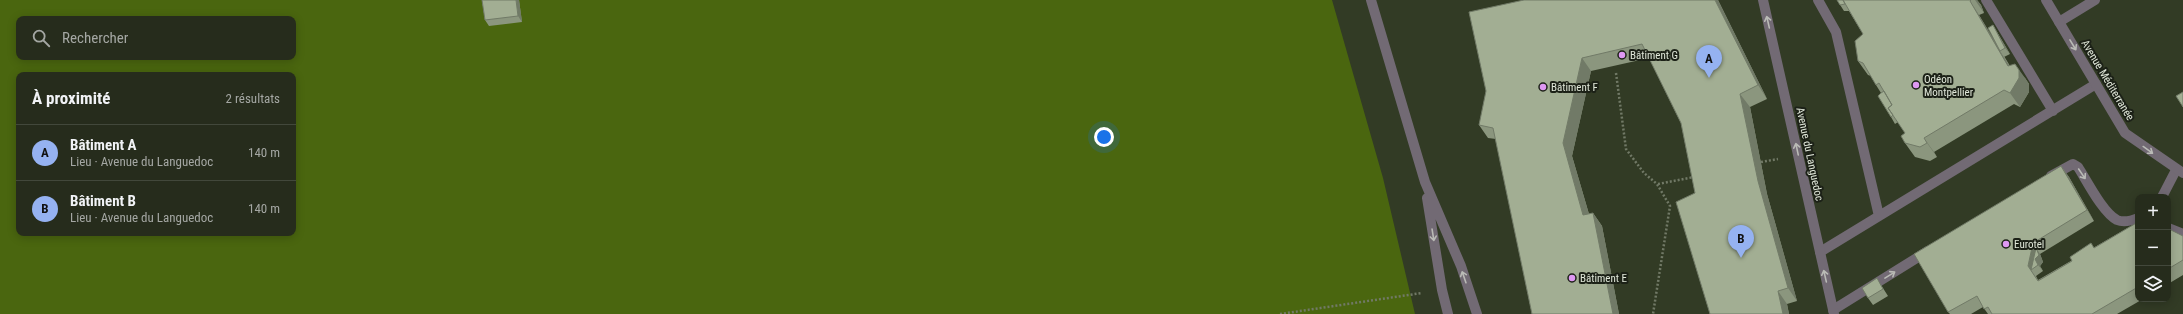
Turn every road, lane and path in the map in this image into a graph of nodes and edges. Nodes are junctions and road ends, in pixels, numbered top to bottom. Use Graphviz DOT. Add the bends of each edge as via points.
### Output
graph roads {
  1 [pos="1371,0"];
  2 [pos="1763,0"];
  3 [pos="1818,0"];
  4 [pos="1986,0"];
  5 [pos="2046,0"];
  6 [pos="2095,0"];
  7 [pos="2059,22"];
  8 [pos="1616,73"];
  9 [pos="2096,84"];
  10 [pos="2053,111"];
  11 [pos="2180,172"];
  12 [pos="1698,176"];
  13 [pos="1425,182"];
  14 [pos="2040,183"];
  15 [pos="1657,184"];
  16 [pos="2164,194"];
  17 [pos="1879,216"];
  18 [pos="2135,220"];
  19 [pos="2171,229"];
  20 [pos="2183,234"];
  21 [pos="1939,245"];
  22 [pos="1820,252"];
  23 [pos="1442,290"];
  24 [pos="1833,312"];
  25 [pos="1280,314"];
  26 [pos="1448,314"];
  27 [pos="1477,314"];
  28 [pos="1653,314"];
  1 -- 13 [label="street"];
  22 -- 2 [label="street, Avenue du Languedoc, one-way"];
  3 -- 17 [label="street" via="1836,32"];
  4 -- 10 [label="street"];
  5 -- 7 [label="street, Avenue Méditerranée"];
  6 -- 7 [label="street"];
  7 -- 9 [label="street, Avenue Méditerranée, one-way"];
  8 -- 15 [label="path" via="1626,149 1644,173"];
  9 -- 10 [label="street"];
  9 -- 11 [label="street, Avenue Méditerranée, one-way" via="2125,133"];
  10 -- 17 [label="street"];
  11 -- 16 [label="street"];
  12 -- 15 [label="path"];
  13 -- 23 [label="street, one-way"];
  27 -- 13 [label="street, one-way" via="1461,266"];
  14 -- 18 [label="street, one-way" via="2073,164 2078,167 2109,214 2118,220 2130,222"];
  15 -- 28 [label="path" via="1670,206"];
  17 -- 22 [label="street"];
  19 -- 20 [label="street"];
  24 -- 21 [label="street, one-way"];
  24 -- 22 [label="street, Avenue du Languedoc, one-way"];
  23 -- 25 [label="path"];
  23 -- 26 [label="street"];
}
